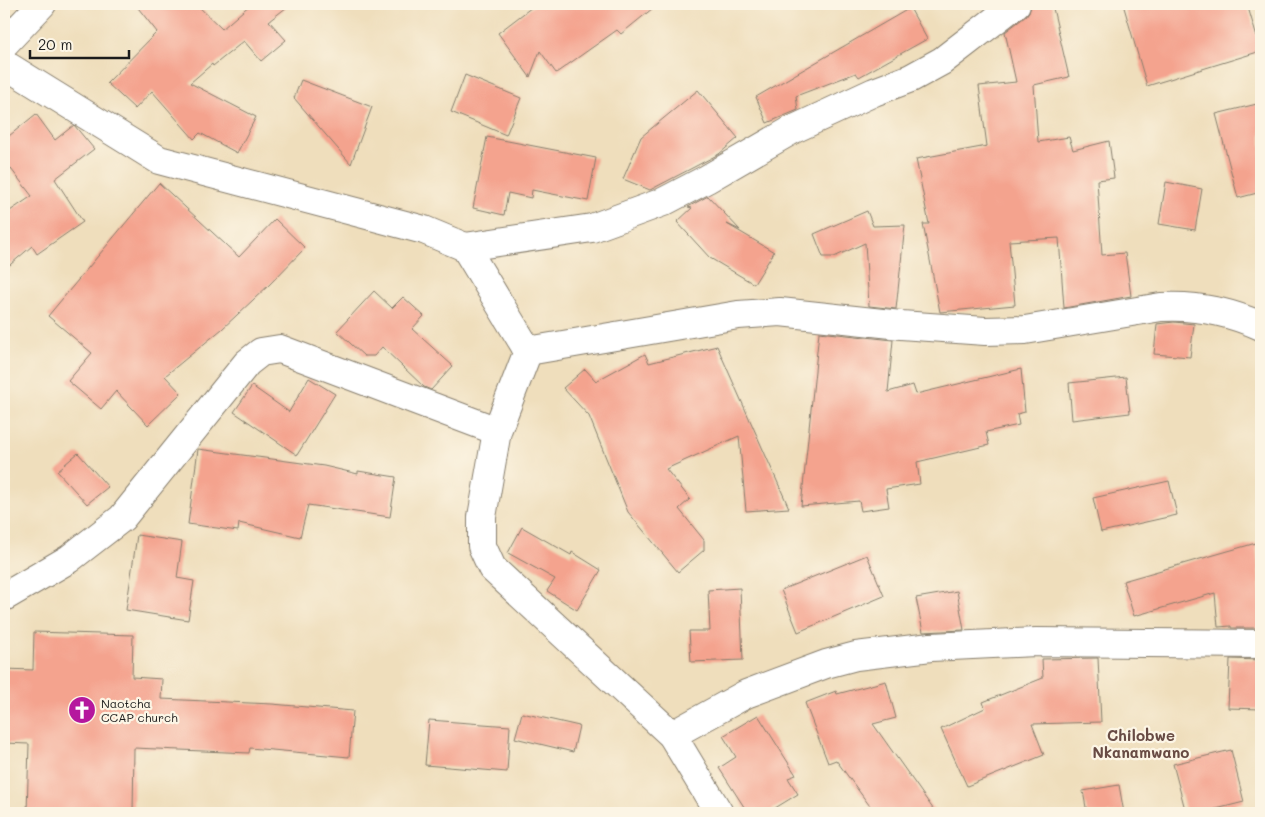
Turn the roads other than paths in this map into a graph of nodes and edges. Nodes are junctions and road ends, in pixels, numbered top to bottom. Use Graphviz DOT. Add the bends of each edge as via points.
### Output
graph roads {
  1 [pos="42,4"];
  2 [pos="1016,4"];
  3 [pos="4,44"];
  4 [pos="4,64"];
  5 [pos="464,248"];
  6 [pos="1261,326"];
  7 [pos="528,351"];
  8 [pos="497,431"];
  9 [pos="4,597"];
  10 [pos="1261,644"];
  11 [pos="672,735"];
  12 [pos="719,813"];
  1 -- 3 [label="street"];
  2 -- 5 [label="street" via="942,61 792,130 663,202 592,228"];
  4 -- 5 [label="street" via="159,160 424,230"];
  5 -- 7 [label="street"];
  6 -- 7 [label="street" via="1220,312 1179,306 1025,330 985,331 780,312 738,315"];
  7 -- 8 [label="street"];
  8 -- 9 [label="street" via="280,349 261,352 246,363 122,518 69,558"];
  8 -- 11 [label="street" via="482,517 482,546 492,568"];
  10 -- 11 [label="street" via="1036,642 931,647 856,656 746,694"];
  11 -- 12 [label="street"];
}
